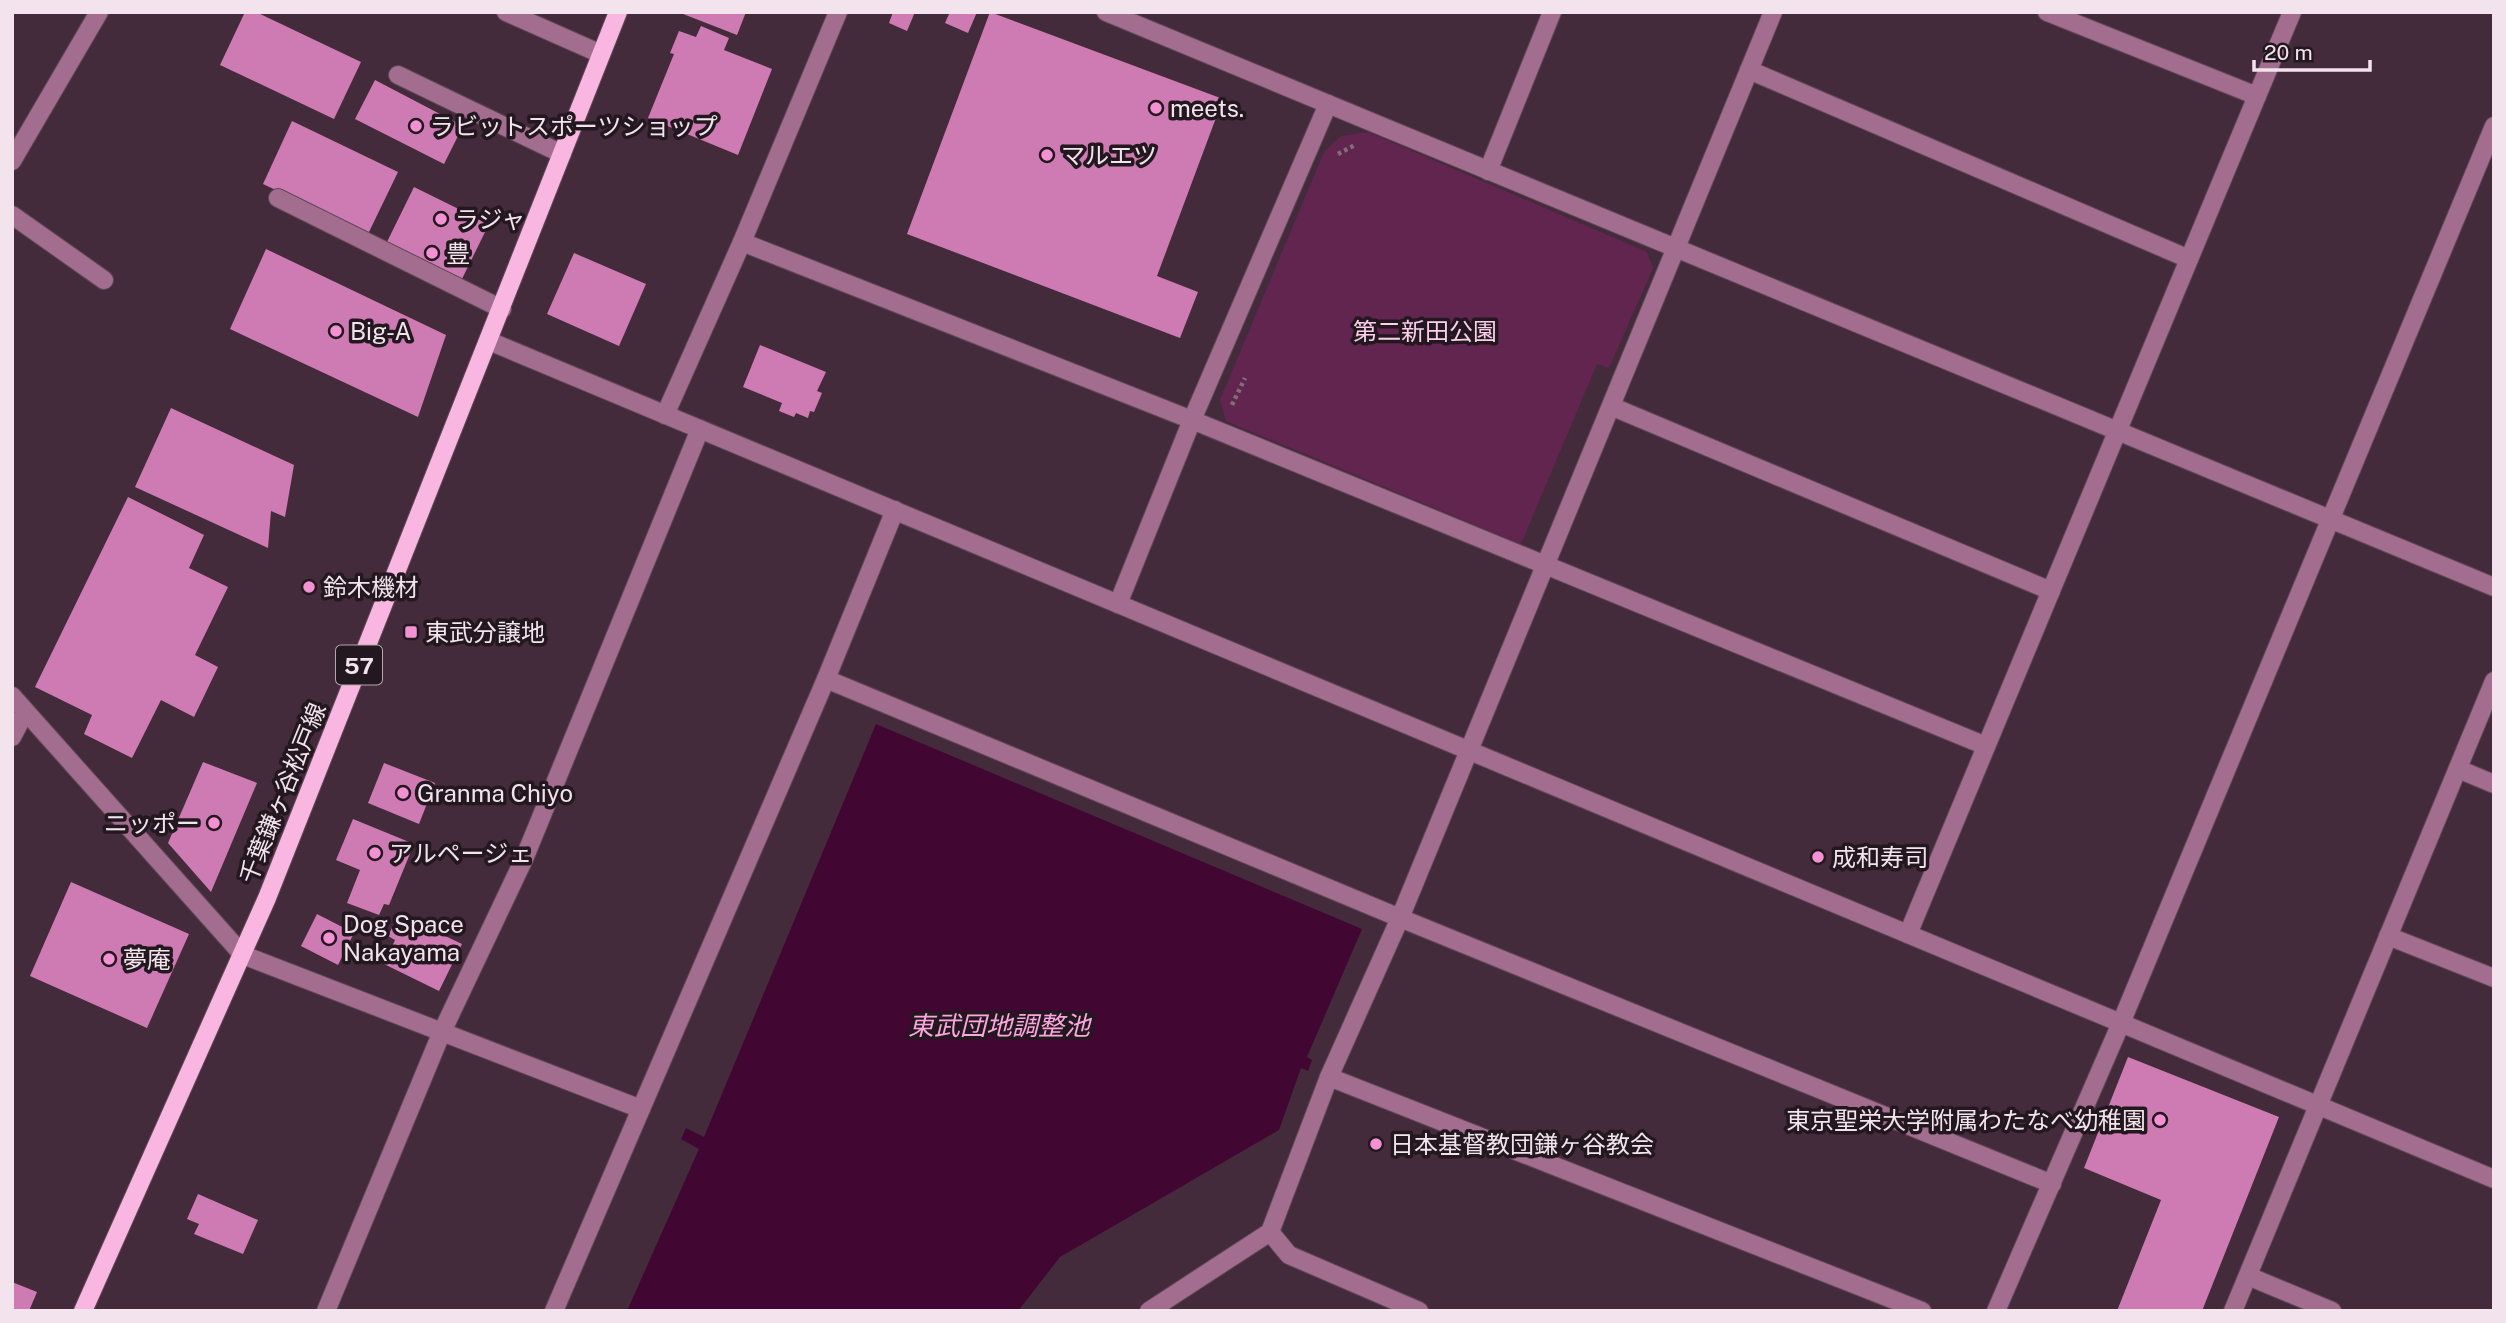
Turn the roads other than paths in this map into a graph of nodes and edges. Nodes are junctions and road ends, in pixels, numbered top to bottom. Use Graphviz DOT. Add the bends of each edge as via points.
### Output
graph roads {
  1 [pos="99,12"];
  2 [pos="506,12"];
  3 [pos="618,12"];
  4 [pos="838,12"];
  5 [pos="1106,12"];
  6 [pos="1552,12"];
  7 [pos="1773,12"];
  8 [pos="2047,12"];
  9 [pos="2292,12"];
  10 [pos="601,54"];
  11 [pos="1749,70"];
  12 [pos="398,75"];
  13 [pos="2257,96"];
  14 [pos="1328,104"];
  15 [pos="2494,126"];
  16 [pos="562,154"];
  17 [pos="12,161"];
  18 [pos="1488,171"];
  19 [pos="278,198"];
  20 [pos="12,215"];
  21 [pos="742,242"];
  22 [pos="1676,248"];
  23 [pos="2189,259"];
  24 [pos="104,280"];
  25 [pos="502,309"];
  26 [pos="489,341"];
  27 [pos="1613,407"];
  28 [pos="665,415"];
  29 [pos="1192,420"];
  30 [pos="700,429"];
  31 [pos="2118,431"];
  32 [pos="895,510"];
  33 [pos="2332,521"];
  34 [pos="1544,565"];
  35 [pos="2494,587"];
  36 [pos="2051,591"];
  37 [pos="1118,604"];
  38 [pos="827,679"];
  39 [pos="2494,681"];
  40 [pos="12,696"];
  41 [pos="25,712"];
  42 [pos="12,737"];
  43 [pos="1986,746"];
  44 [pos="1468,751"];
  45 [pos="2458,769"];
  46 [pos="2494,784"];
  47 [pos="1400,918"];
  48 [pos="1908,934"];
  49 [pos="2388,936"];
  50 [pos="243,955"];
  51 [pos="2494,978"];
  52 [pos="2121,1023"];
  53 [pos="442,1034"];
  54 [pos="1329,1077"];
  55 [pos="2319,1105"];
  56 [pos="641,1109"];
  57 [pos="2494,1179"];
  58 [pos="2052,1184"];
  59 [pos="1270,1233"];
  60 [pos="2248,1276"];
  61 [pos="83,1311"];
  62 [pos="326,1311"];
  63 [pos="554,1311"];
  64 [pos="1149,1311"];
  65 [pos="1419,1311"];
  66 [pos="1922,1311"];
  67 [pos="1996,1311"];
  68 [pos="2234,1311"];
  69 [pos="2333,1311"];
  1 -- 17 [label="street"];
  2 -- 10 [label="street"];
  3 -- 10 [label="main road, 千葉鎌ヶ谷松戸線 / 57"];
  4 -- 21 [label="street"];
  5 -- 14 [label="street"];
  6 -- 18 [label="street"];
  7 -- 11 [label="street"];
  8 -- 13 [label="street"];
  9 -- 13 [label="street"];
  10 -- 16 [label="main road, 千葉鎌ヶ谷松戸線 / 57"];
  11 -- 22 [label="street"];
  11 -- 23 [label="street"];
  12 -- 16 [label="street"];
  13 -- 23 [label="street"];
  14 -- 18 [label="street"];
  14 -- 29 [label="street"];
  15 -- 33 [label="street"];
  16 -- 25 [label="main road, 千葉鎌ヶ谷松戸線 / 57"];
  18 -- 22 [label="street"];
  19 -- 25 [label="street"];
  20 -- 24 [label="street"];
  21 -- 28 [label="street"];
  21 -- 29 [label="street"];
  22 -- 27 [label="street"];
  22 -- 31 [label="street"];
  23 -- 31 [label="street"];
  25 -- 26 [label="main road, 千葉鎌ヶ谷松戸線 / 57"];
  26 -- 28 [label="street"];
  26 -- 50 [label="main road, 千葉鎌ヶ谷松戸線 / 57"];
  27 -- 34 [label="street"];
  27 -- 36 [label="street"];
  28 -- 30 [label="street"];
  29 -- 34 [label="street"];
  29 -- 37 [label="street"];
  30 -- 32 [label="street"];
  30 -- 53 [label="street" via="524,859"];
  31 -- 33 [label="street"];
  31 -- 36 [label="street"];
  32 -- 37 [label="street"];
  32 -- 38 [label="street"];
  33 -- 35 [label="street"];
  33 -- 52 [label="street"];
  34 -- 43 [label="street"];
  34 -- 44 [label="street"];
  36 -- 43 [label="street"];
  37 -- 44 [label="street"];
  38 -- 47 [label="street"];
  38 -- 56 [label="street"];
  39 -- 45 [label="street"];
  40 -- 41 [label="street"];
  41 -- 42 [label="street"];
  41 -- 50 [label="street"];
  43 -- 48 [label="street"];
  44 -- 47 [label="street"];
  44 -- 48 [label="street"];
  45 -- 46 [label="street"];
  45 -- 49 [label="street"];
  47 -- 54 [label="street"];
  47 -- 58 [label="street"];
  48 -- 52 [label="street"];
  49 -- 51 [label="street"];
  49 -- 55 [label="street"];
  50 -- 53 [label="street"];
  50 -- 61 [label="main road, 千葉鎌ヶ谷松戸線 / 57"];
  52 -- 55 [label="street"];
  52 -- 58 [label="street"];
  53 -- 56 [label="street"];
  53 -- 62 [label="street"];
  54 -- 59 [label="street"];
  54 -- 66 [label="street"];
  55 -- 57 [label="street"];
  55 -- 60 [label="street"];
  56 -- 63 [label="street"];
  58 -- 67 [label="street"];
  59 -- 64 [label="street"];
  59 -- 65 [label="street" via="1289,1255"];
  60 -- 68 [label="street"];
  60 -- 69 [label="street"];
}
